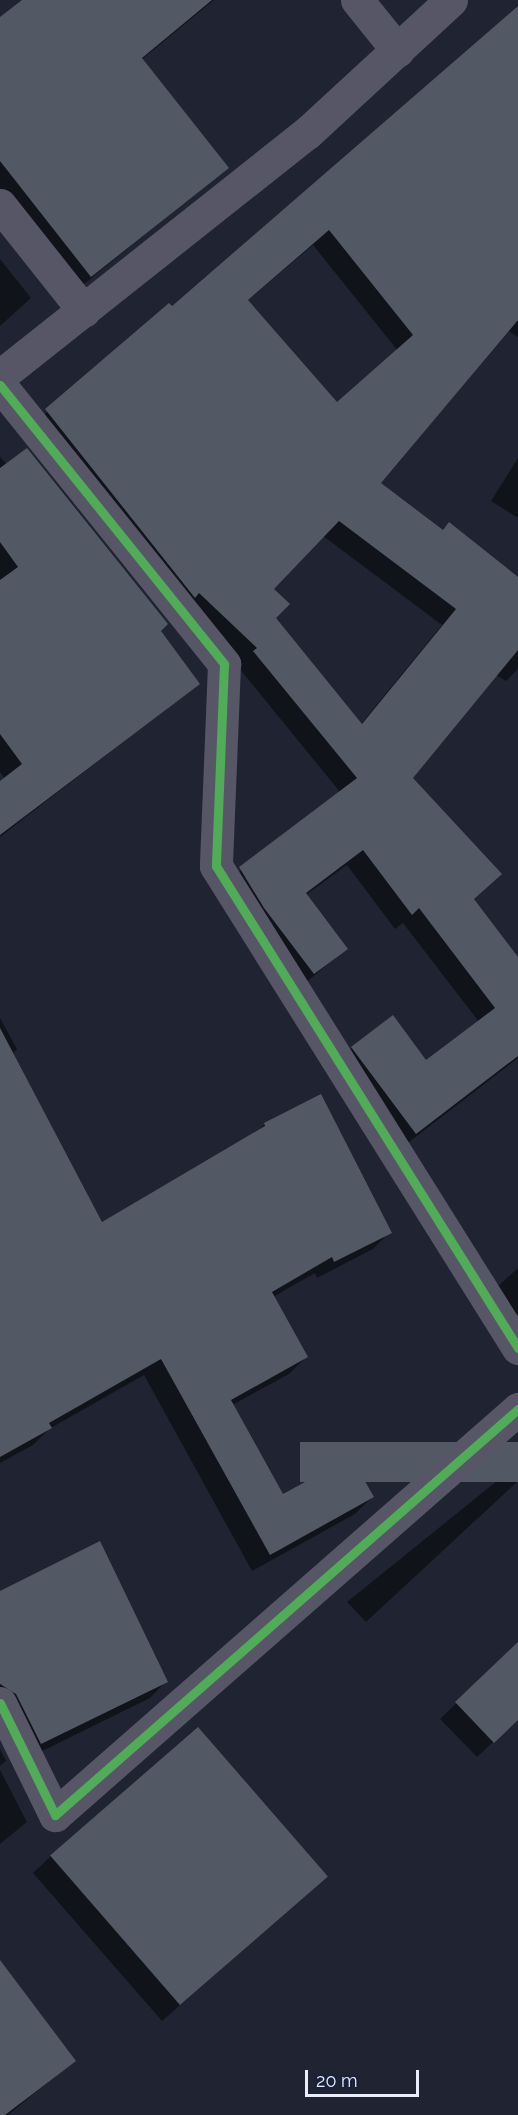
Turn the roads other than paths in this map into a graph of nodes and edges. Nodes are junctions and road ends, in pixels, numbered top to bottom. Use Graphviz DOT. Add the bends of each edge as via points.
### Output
graph roads {
  1 [pos="357,0"];
  2 [pos="451,0"];
  3 [pos="398,51"];
  4 [pos="0,205"];
  5 [pos="84,311"];
  6 [pos="0,376"];
  7 [pos="0,385"];
  8 [pos="518,1348"];
  9 [pos="518,1409"];
  10 [pos="0,1703"];
  1 -- 3 [label="street"];
  2 -- 3 [label="street"];
  3 -- 5 [label="street" via="307,133"];
  4 -- 5 [label="street"];
  5 -- 6 [label="street"];
  7 -- 8 [label="street" via="224,664 216,866"];
  9 -- 10 [label="street" via="55,1815"];
}
